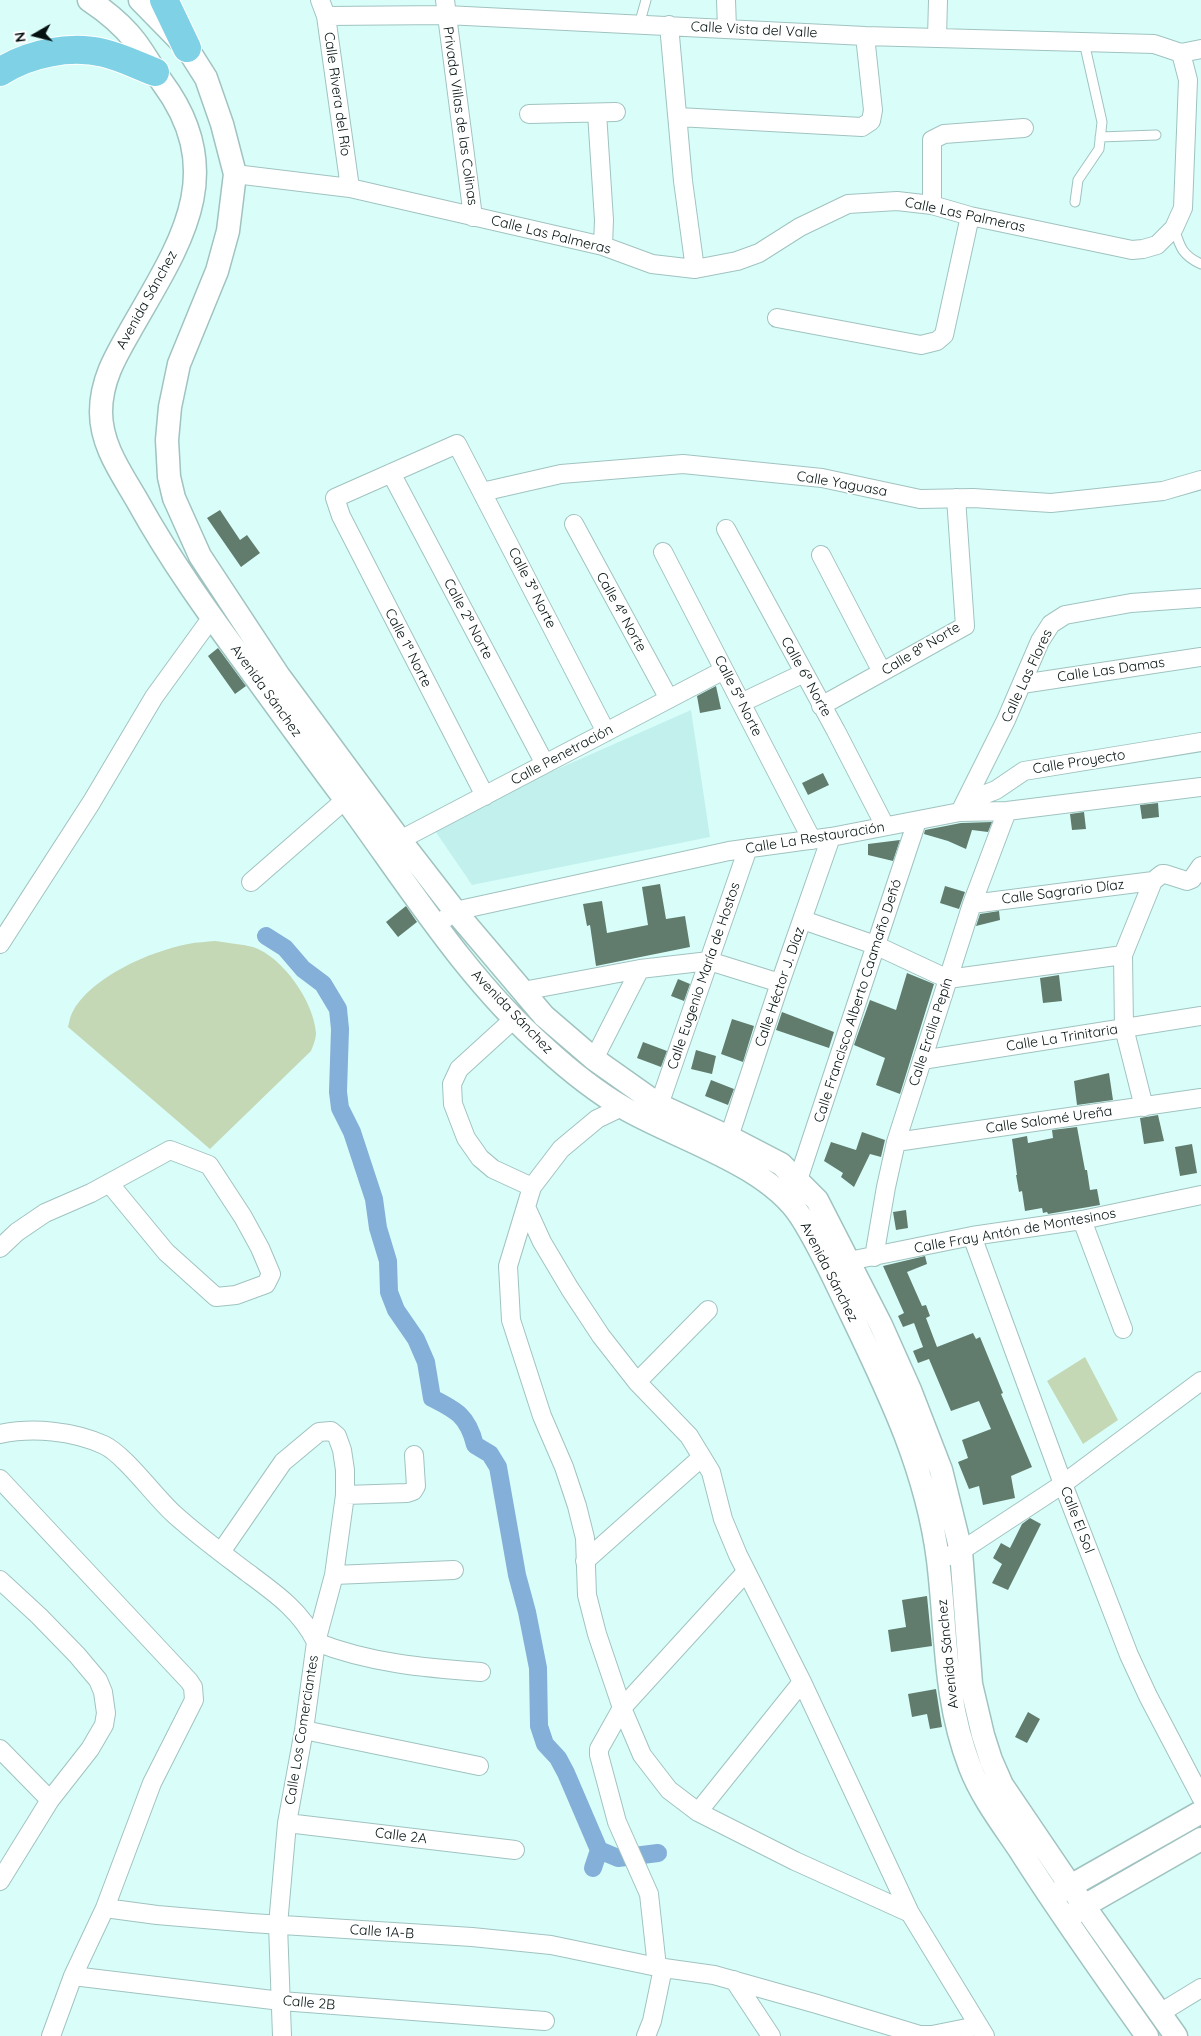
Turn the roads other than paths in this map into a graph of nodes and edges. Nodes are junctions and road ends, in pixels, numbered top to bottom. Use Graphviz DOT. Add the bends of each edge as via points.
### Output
graph roads {
  1 [pos="89,0"];
  2 [pos="140,0"];
  3 [pos="164,0"];
  4 [pos="646,0"];
  5 [pos="726,0"];
  6 [pos="938,0"];
  7 [pos="323,8"];
  8 [pos="446,8"];
  9 [pos="669,25"];
  10 [pos="639,26"];
  11 [pos="727,28"];
  12 [pos="865,36"];
  13 [pos="937,38"];
  14 [pos="1084,42"];
  15 [pos="187,48"];
  16 [pos="1201,49"];
  17 [pos="1181,53"];
  18 [pos="0,72"];
  19 [pos="155,72"];
  20 [pos="1194,79"];
  21 [pos="616,112"];
  22 [pos="597,113"];
  23 [pos="529,114"];
  24 [pos="678,117"];
  25 [pos="1024,128"];
  26 [pos="1156,135"];
  27 [pos="1100,137"];
  28 [pos="235,174"];
  29 [pos="350,188"];
  30 [pos="1075,202"];
  31 [pos="932,206"];
  32 [pos="970,216"];
  33 [pos="473,217"];
  34 [pos="1174,228"];
  35 [pos="603,246"];
  36 [pos="1201,264"];
  37 [pos="696,269"];
  38 [pos="777,318"];
  39 [pos="391,473"];
  40 [pos="1201,480"];
  41 [pos="482,492"];
  42 [pos="956,498"];
  43 [pos="574,524"];
  44 [pos="726,529"];
  45 [pos="663,552"];
  46 [pos="821,554"];
  47 [pos="1201,598"];
  48 [pos="212,617"];
  49 [pos="1201,657"];
  50 [pos="724,670"];
  51 [pos="882,672"];
  52 [pos="804,673"];
  53 [pos="1022,684"];
  54 [pos="669,699"];
  55 [pos="741,703"];
  56 [pos="821,706"];
  57 [pos="606,732"];
  58 [pos="1201,742"];
  59 [pos="545,764"];
  60 [pos="1201,787"];
  61 [pos="485,796"];
  62 [pos="345,800"];
  63 [pos="962,807"];
  64 [pos="1007,812"];
  65 [pos="917,821"];
  66 [pos="885,826"];
  67 [pos="831,837"];
  68 [pos="400,840"];
  69 [pos="812,840"];
  70 [pos="748,848"];
  71 [pos="1201,866"];
  72 [pos="1153,880"];
  73 [pos="251,882"];
  74 [pos="972,904"];
  75 [pos="455,911"];
  76 [pos="803,920"];
  77 [pos="437,924"];
  78 [pos="0,944"];
  79 [pos="876,946"];
  80 [pos="1123,955"];
  81 [pos="709,962"];
  82 [pos="640,969"];
  83 [pos="948,979"];
  84 [pos="780,984"];
  85 [pos="523,991"];
  86 [pos="1201,1016"];
  87 [pos="515,1018"];
  88 [pos="1124,1028"];
  89 [pos="594,1060"];
  90 [pos="922,1060"];
  91 [pos="1201,1098"];
  92 [pos="659,1105"];
  93 [pos="622,1107"];
  94 [pos="1144,1107"];
  95 [pos="730,1137"];
  96 [pos="896,1142"];
  97 [pos="798,1180"];
  98 [pos="109,1183"];
  99 [pos="532,1187"];
  100 [pos="1201,1195"];
  101 [pos="526,1207"];
  102 [pos="1082,1220"];
  103 [pos="972,1236"];
  104 [pos="0,1248"];
  105 [pos="874,1257"];
  106 [pos="839,1265"];
  107 [pos="708,1310"];
  108 [pos="1123,1329"];
  109 [pos="1201,1381"];
  110 [pos="637,1382"];
  111 [pos="0,1434"];
  112 [pos="414,1456"];
  113 [pos="702,1457"];
  114 [pos="0,1479"];
  115 [pos="1063,1484"];
  116 [pos="345,1495"];
  117 [pos="221,1552"];
  118 [pos="962,1552"];
  119 [pos="938,1560"];
  120 [pos="586,1561"];
  121 [pos="454,1570"];
  122 [pos="746,1572"];
  123 [pos="334,1574"];
  124 [pos="0,1580"];
  125 [pos="316,1642"];
  126 [pos="481,1672"];
  127 [pos="802,1682"];
  128 [pos="622,1708"];
  129 [pos="304,1730"];
  130 [pos="0,1749"];
  131 [pos="479,1766"];
  132 [pos="1201,1797"];
  133 [pos="50,1800"];
  134 [pos="698,1812"];
  135 [pos="1201,1812"];
  136 [pos="287,1823"];
  137 [pos="1201,1839"];
  138 [pos="514,1850"];
  139 [pos="0,1881"];
  140 [pos="1071,1886"];
  141 [pos="1050,1898"];
  142 [pos="1084,1906"];
  143 [pos="105,1908"];
  144 [pos="910,1913"];
  145 [pos="1066,1919"];
  146 [pos="278,1925"];
  147 [pos="660,1968"];
  148 [pos="73,1976"];
  149 [pos="734,1980"];
  150 [pos="1201,1988"];
  151 [pos="281,2001"];
  152 [pos="1160,2013"];
  153 [pos="545,2021"];
  154 [pos="981,2031"];
  155 [pos="50,2036"];
  156 [pos="282,2036"];
  157 [pos="646,2036"];
  158 [pos="771,2036"];
  159 [pos="1147,2036"];
  160 [pos="1176,2036"];
  1 -- 19 [label="street, Avenida Sánchez" via="114,17 138,44"];
  2 -- 15 [label="street, Avenida Sánchez"];
  3 -- 15 [label="main road"];
  4 -- 10 [label="lane"];
  5 -- 11 [label="street"];
  6 -- 13 [label="street"];
  7 -- 8 [label="street, Calle Vista del Valle"];
  7 -- 29 [label="street, Calle Rivera del Río"];
  8 -- 10 [label="street, Calle Vista del Valle"];
  8 -- 33 [label="street, Privada Villas de las Colinas"];
  9 -- 10 [label="street, Calle Vista del Valle"];
  9 -- 11 [label="street, Calle Vista del Valle"];
  9 -- 24 [label="street"];
  11 -- 12 [label="street, Calle Vista del Valle"];
  12 -- 13 [label="street, Calle Vista del Valle"];
  12 -- 24 [label="street" via="874,110 871,121 862,128"];
  13 -- 14 [label="street, Calle Vista del Valle"];
  14 -- 17 [label="street, Calle Vista del Valle" via="1154,44"];
  14 -- 27 [label="lane" via="1102,122"];
  15 -- 28 [label="street, Avenida Sánchez" via="206,78"];
  16 -- 17 [label="street"];
  17 -- 20 [label="street, Calle Las Palmeras"];
  18 -- 19 [label="main road" via="37,56 76,50 105,53"];
  19 -- 48 [label="street, Avenida Sánchez" via="190,129 197,181 186,228 110,367 101,413 109,451 149,523"];
  20 -- 34 [label="street, Calle Las Palmeras" via="1183,208"];
  21 -- 22 [label="street"];
  22 -- 23 [label="street"];
  22 -- 35 [label="street"];
  24 -- 37 [label="street" via="683,181"];
  25 -- 31 [label="street" via="944,134 932,140"];
  26 -- 27 [label="lane"];
  27 -- 30 [label="lane" via="1099,148 1078,180"];
  28 -- 29 [label="street, Calle Las Palmeras"];
  28 -- 68 [label="street, Avenida Sánchez" via="228,231 219,263 179,364 170,407 168,477 179,512 225,598"];
  29 -- 33 [label="street, Calle Las Palmeras"];
  31 -- 32 [label="street, Calle Las Palmeras"];
  31 -- 37 [label="street, Calle Las Palmeras" via="897,201 848,204 800,227 759,253"];
  32 -- 34 [label="street, Calle Las Palmeras" via="1132,250 1156,245"];
  32 -- 38 [label="street" via="944,335 937,341 921,345"];
  33 -- 35 [label="street, Calle Las Palmeras"];
  34 -- 36 [label="lane" via="1181,250"];
  35 -- 37 [label="street, Calle Las Palmeras" via="652,264"];
  39 -- 41 [label="street, Calle 3ª Norte" via="458,444"];
  39 -- 59 [label="street, Calle 2ª Norte"];
  39 -- 61 [label="street, Calle 1ª Norte" via="335,498 341,516"];
  40 -- 42 [label="street, Calle Yaguasa" via="1163,491 1051,503"];
  41 -- 42 [label="street, Calle Yaguasa" via="561,474 683,464 822,478 920,499"];
  41 -- 57 [label="street, Calle 3ª Norte"];
  42 -- 51 [label="street, Calle 8ª Norte" via="965,626"];
  43 -- 54 [label="street, Calle 4ª Norte"];
  44 -- 52 [label="street, Calle 6ª Norte"];
  45 -- 50 [label="street, Calle 5ª Norte"];
  46 -- 51 [label="street"];
  47 -- 53 [label="street, Calle Las Flores" via="1131,603 1065,615 1051,624 1040,641"];
  48 -- 62 [label="street, Avenida Sánchez"];
  48 -- 78 [label="street" via="154,697 92,803"];
  49 -- 53 [label="street, Calle Las Damas"];
  50 -- 54 [label="street, Calle Penetración"];
  50 -- 55 [label="street, Calle 5ª Norte"];
  51 -- 56 [label="street, Calle 8ª Norte"];
  52 -- 55 [label="street"];
  52 -- 56 [label="street, Calle 6ª Norte"];
  53 -- 63 [label="street, Calle Las Flores"];
  54 -- 57 [label="street, Calle Penetración"];
  55 -- 69 [label="street, Calle 5ª Norte"];
  56 -- 66 [label="street, Calle 6ª Norte"];
  57 -- 59 [label="street, Calle Penetración"];
  58 -- 63 [label="street, Calle Proyecto" via="1024,771"];
  59 -- 61 [label="street, Calle Penetración"];
  60 -- 64 [label="street, Calle La Restauración"];
  61 -- 68 [label="street, Calle Penetración"];
  62 -- 73 [label="street"];
  62 -- 77 [label="street, Avenida Sánchez"];
  63 -- 64 [label="street, Calle La Restauración"];
  63 -- 65 [label="street, Calle La Restauración"];
  64 -- 74 [label="street, Calle Ercilia Pepín"];
  65 -- 66 [label="street, Calle La Restauración"];
  65 -- 79 [label="street, Calle Francisco Alberto Caamaño Deñó"];
  66 -- 67 [label="street, Calle La Restauración"];
  67 -- 69 [label="street, Calle La Restauración"];
  67 -- 76 [label="street, Calle Héctor J. Díaz"];
  68 -- 75 [label="street, Avenida Sánchez"];
  69 -- 70 [label="street, Calle La Restauración"];
  70 -- 75 [label="street, Calle La Restauración"];
  70 -- 81 [label="street, Calle Eugenio María de Hostos"];
  71 -- 72 [label="street, Calle Sagrario Díaz" via="1187,881 1166,874"];
  72 -- 74 [label="street, Calle Sagrario Díaz"];
  72 -- 80 [label="street"];
  74 -- 83 [label="street, Calle Ercilia Pepín"];
  75 -- 77 [label="street, Calle La Restauración"];
  75 -- 85 [label="street, Avenida Sánchez"];
  76 -- 79 [label="street"];
  76 -- 84 [label="street, Calle Héctor J. Díaz"];
  77 -- 87 [label="street, Avenida Sánchez" via="472,971"];
  79 -- 83 [label="street"];
  79 -- 97 [label="street, Calle Francisco Alberto Caamaño Deñó"];
  80 -- 83 [label="street"];
  80 -- 88 [label="street"];
  81 -- 82 [label="street"];
  81 -- 84 [label="street"];
  81 -- 92 [label="street, Calle Eugenio María de Hostos"];
  82 -- 85 [label="street"];
  82 -- 89 [label="street"];
  83 -- 90 [label="street, Calle Ercilia Pepín"];
  84 -- 95 [label="street, Calle Héctor J. Díaz"];
  85 -- 89 [label="street, Avenida Sánchez" via="544,1016"];
  86 -- 88 [label="street, Calle La Trinitaria"];
  87 -- 93 [label="street, Avenida Sánchez" via="556,1058"];
  87 -- 99 [label="street" via="459,1069 452,1084 453,1104 466,1138 480,1158 493,1169"];
  88 -- 90 [label="street, Calle La Trinitaria"];
  88 -- 94 [label="street"];
  89 -- 92 [label="street, Avenida Sánchez"];
  90 -- 96 [label="street, Calle Ercilia Pepín"];
  91 -- 94 [label="street, Calle Salomé Ureña"];
  92 -- 95 [label="street, Avenida Sánchez"];
  93 -- 99 [label="street" via="597,1119 561,1149"];
  93 -- 106 [label="street, Avenida Sánchez" via="762,1179 799,1212"];
  94 -- 96 [label="street, Calle Salomé Ureña"];
  95 -- 97 [label="street, Avenida Sánchez" via="781,1164"];
  96 -- 105 [label="street, Calle Ercilia Pepín"];
  97 -- 106 [label="street, Avenida Sánchez" via="817,1200"];
  98 -- 98 [label="street" via="170,1150 209,1165 260,1248 271,1274 266,1284 236,1296 216,1296 166,1252"];
  98 -- 104 [label="street" via="45,1213"];
  99 -- 101 [label="street"];
  100 -- 102 [label="street, Calle Fray Antón de Montesinos"];
  101 -- 110 [label="street" via="570,1289"];
  101 -- 120 [label="street" via="508,1266 511,1320 542,1416 577,1506 585,1538"];
  102 -- 103 [label="street, Calle Fray Antón de Montesinos"];
  102 -- 108 [label="street"];
  103 -- 105 [label="street, Calle Fray Antón de Montesinos"];
  103 -- 115 [label="street, Calle El Sol"];
  105 -- 106 [label="street, Calle Fray Antón de Montesinos"];
  106 -- 118 [label="street, Avenida Sánchez" via="892,1350 938,1461"];
  106 -- 119 [label="street, Avenida Sánchez" via="920,1471"];
  107 -- 110 [label="street"];
  109 -- 115 [label="street"];
  110 -- 113 [label="street" via="688,1436"];
  111 -- 117 [label="street, Calle Los Comerciantes" via="52,1432 103,1444 174,1514"];
  112 -- 116 [label="street" via="416,1486 413,1491"];
  113 -- 120 [label="street"];
  113 -- 122 [label="street" via="711,1472 723,1519"];
  114 -- 143 [label="street" via="189,1681 194,1694 142,1808"];
  115 -- 118 [label="street"];
  115 -- 132 [label="street, Calle El Sol" via="1129,1655"];
  116 -- 117 [label="street" via="345,1470 337,1436 331,1431 319,1432 283,1462"];
  116 -- 123 [label="street"];
  117 -- 125 [label="street, Calle Los Comerciantes" via="283,1599 304,1619"];
  118 -- 119 [label="street"];
  118 -- 140 [label="street, Avenida Sánchez" via="971,1684 986,1743 1002,1785"];
  119 -- 141 [label="street, Avenida Sánchez" via="949,1690 969,1764 979,1787"];
  120 -- 128 [label="street" via="587,1595"];
  121 -- 123 [label="street"];
  122 -- 127 [label="street"];
  122 -- 128 [label="street"];
  123 -- 125 [label="street"];
  124 -- 133 [label="street" via="77,1655 98,1680 103,1692 106,1713 100,1734"];
  125 -- 126 [label="street" via="384,1662"];
  125 -- 129 [label="street, Calle Los Comerciantes"];
  127 -- 134 [label="street"];
  127 -- 144 [label="street"];
  128 -- 134 [label="street" via="642,1755 670,1790"];
  128 -- 147 [label="street" via="601,1744 599,1755 617,1822 649,1894"];
  129 -- 131 [label="street"];
  129 -- 136 [label="street, Calle Los Comerciantes"];
  130 -- 133 [label="street"];
  133 -- 139 [label="street"];
  134 -- 144 [label="street" via="795,1861"];
  135 -- 140 [label="street"];
  136 -- 138 [label="street, Calle 2A"];
  136 -- 146 [label="street, Calle Los Comerciantes"];
  137 -- 142 [label="street"];
  140 -- 141 [label="street"];
  140 -- 142 [label="street, Avenida Sánchez"];
  141 -- 145 [label="street, Avenida Sánchez"];
  142 -- 145 [label="street"];
  142 -- 152 [label="street, Avenida Sánchez"];
  143 -- 146 [label="street, Calle 1A-B"];
  143 -- 148 [label="street"];
  144 -- 154 [label="street"];
  145 -- 159 [label="street, Avenida Sánchez"];
  146 -- 147 [label="street, Calle 1A-B" via="551,1945"];
  146 -- 151 [label="street, Calle Los Comerciantes"];
  147 -- 149 [label="street, Calle 1A-B"];
  147 -- 157 [label="street" via="652,2021"];
  148 -- 151 [label="street, Calle 2B"];
  148 -- 155 [label="street"];
  149 -- 154 [label="street, Calle 1A-B" via="920,2035"];
  149 -- 158 [label="street"];
  150 -- 152 [label="street"];
  151 -- 153 [label="street, Calle 2B"];
  151 -- 156 [label="street, Calle Los Comerciantes"];
  152 -- 160 [label="street, Avenida Sánchez"];
}
